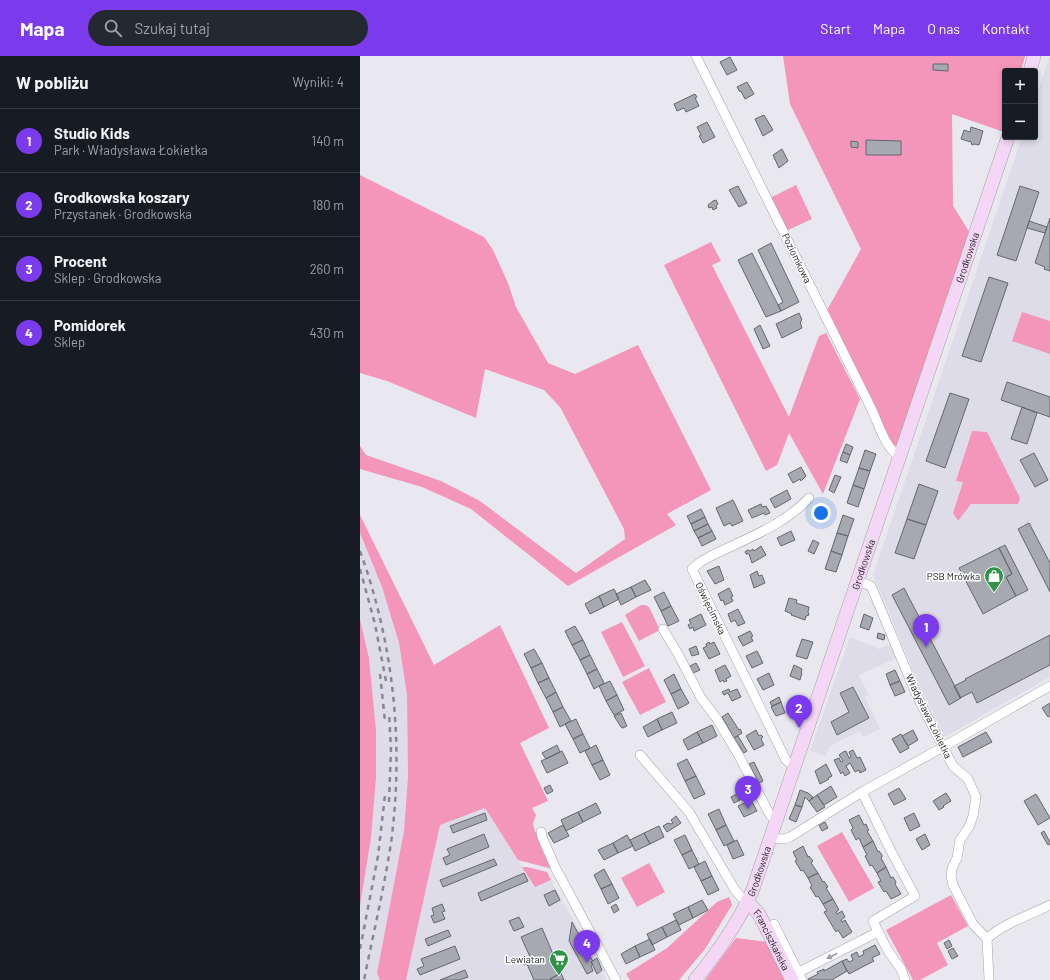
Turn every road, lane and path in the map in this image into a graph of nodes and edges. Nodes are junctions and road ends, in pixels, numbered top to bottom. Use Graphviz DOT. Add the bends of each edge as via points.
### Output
graph roads {
  1 [pos="696,56"];
  2 [pos="1034,56"];
  3 [pos="1031,68"];
  4 [pos="1007,140"];
  5 [pos="900,457"];
  6 [pos="809,498"];
  7 [pos="858,581"];
  8 [pos="663,630"];
  9 [pos="1050,686"];
  10 [pos="943,747"];
  11 [pos="640,755"];
  12 [pos="795,767"];
  13 [pos="862,792"];
  14 [pos="777,821"];
  15 [pos="541,832"];
  16 [pos="771,837"];
  17 [pos="748,902"];
  18 [pos="1050,905"];
  19 [pos="774,924"];
  20 [pos="878,932"];
  21 [pos="987,940"];
  22 [pos="798,977"];
  23 [pos="616,980"];
  24 [pos="695,980"];
  25 [pos="906,980"];
  26 [pos="989,980"];
  1 -- 5 [label="street, Poziomkowa" via="886,440 894,453"];
  2 -- 3 [label="main road"];
  4 -- 5 [label="main road, Grodkowska"];
  5 -- 7 [label="main road, Grodkowska"];
  6 -- 12 [label="street, Oświęcimska" via="800,508 778,523 707,558 692,570 786,760"];
  7 -- 10 [label="street, Władysława Łokietka" via="871,586 918,698"];
  7 -- 12 [label="main road, Grodkowska"];
  8 -- 14 [label="street" via="700,698 717,719 770,815"];
  9 -- 10 [label="street"];
  10 -- 13 [label="street"];
  10 -- 21 [label="street, Władysława Łokietka" via="953,766 968,779 976,797 973,816 960,840 951,876 973,924"];
  11 -- 17 [label="street" via="689,812 735,890"];
  12 -- 14 [label="main road, Grodkowska"];
  13 -- 16 [label="street" via="790,837"];
  13 -- 20 [label="street" via="915,896 873,921"];
  14 -- 16 [label="main road, Grodkowska"];
  15 -- 23 [label="street" via="556,869"];
  16 -- 17 [label="main road, Grodkowska"];
  17 -- 22 [label="main road, Franciszkańska" via="759,914"];
  17 -- 24 [label="main road, Grodkowska" via="727,938"];
  18 -- 21 [label="street" via="992,934"];
  19 -- 22 [label="street, Franciszkańska"];
  20 -- 22 [label="street, one-way"];
  20 -- 25 [label="street"];
  21 -- 26 [label="street"];
}
